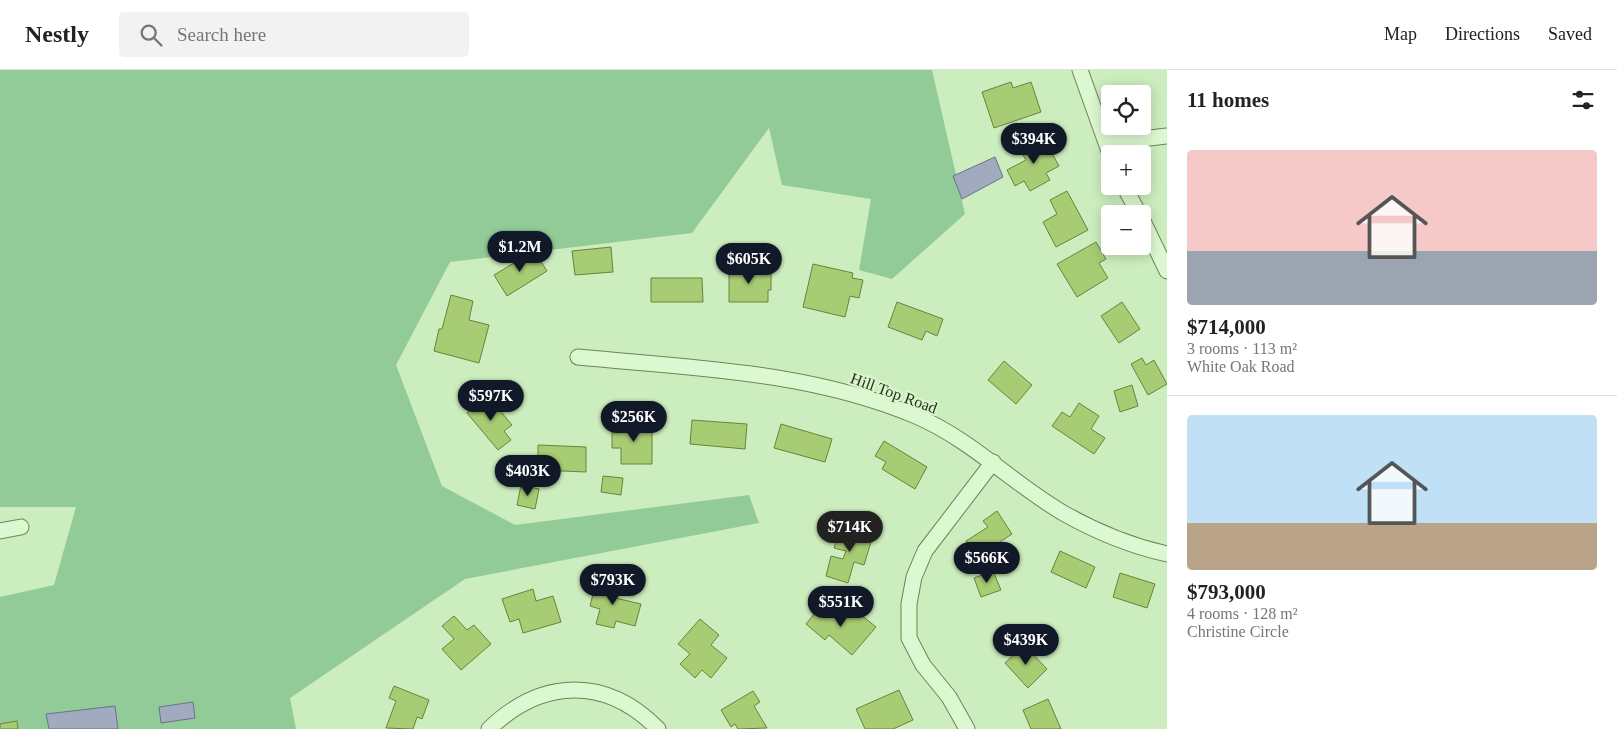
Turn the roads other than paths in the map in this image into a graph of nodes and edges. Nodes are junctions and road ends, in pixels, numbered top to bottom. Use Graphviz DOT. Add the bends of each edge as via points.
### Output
graph roads {
  1 [pos="1080,70"];
  2 [pos="1167,136"];
  3 [pos="1107,145"];
  4 [pos="1123,145"];
  5 [pos="1151,237"];
  6 [pos="1167,270"];
  7 [pos="578,357"];
  8 [pos="993,462"];
  9 [pos="21,527"];
  10 [pos="0,531"];
  11 [pos="1167,554"];
  12 [pos="490,729"];
  13 [pos="658,729"];
  14 [pos="967,729"];
  1 -- 3 [label="street"];
  2 -- 4 [label="street"];
  5 -- 6 [label="street"];
  7 -- 8 [label="street, Hill Top Road" via="775,376 825,388 917,416 961,439"];
  8 -- 11 [label="street, Hill Top Road" via="1064,513 1118,539"];
  8 -- 14 [label="street" via="925,552 914,577 909,604 909,638 923,665"];
  9 -- 10 [label="street"];
  12 -- 13 [label="street" via="525,701 569,689 603,693 625,702 644,714"];
}
